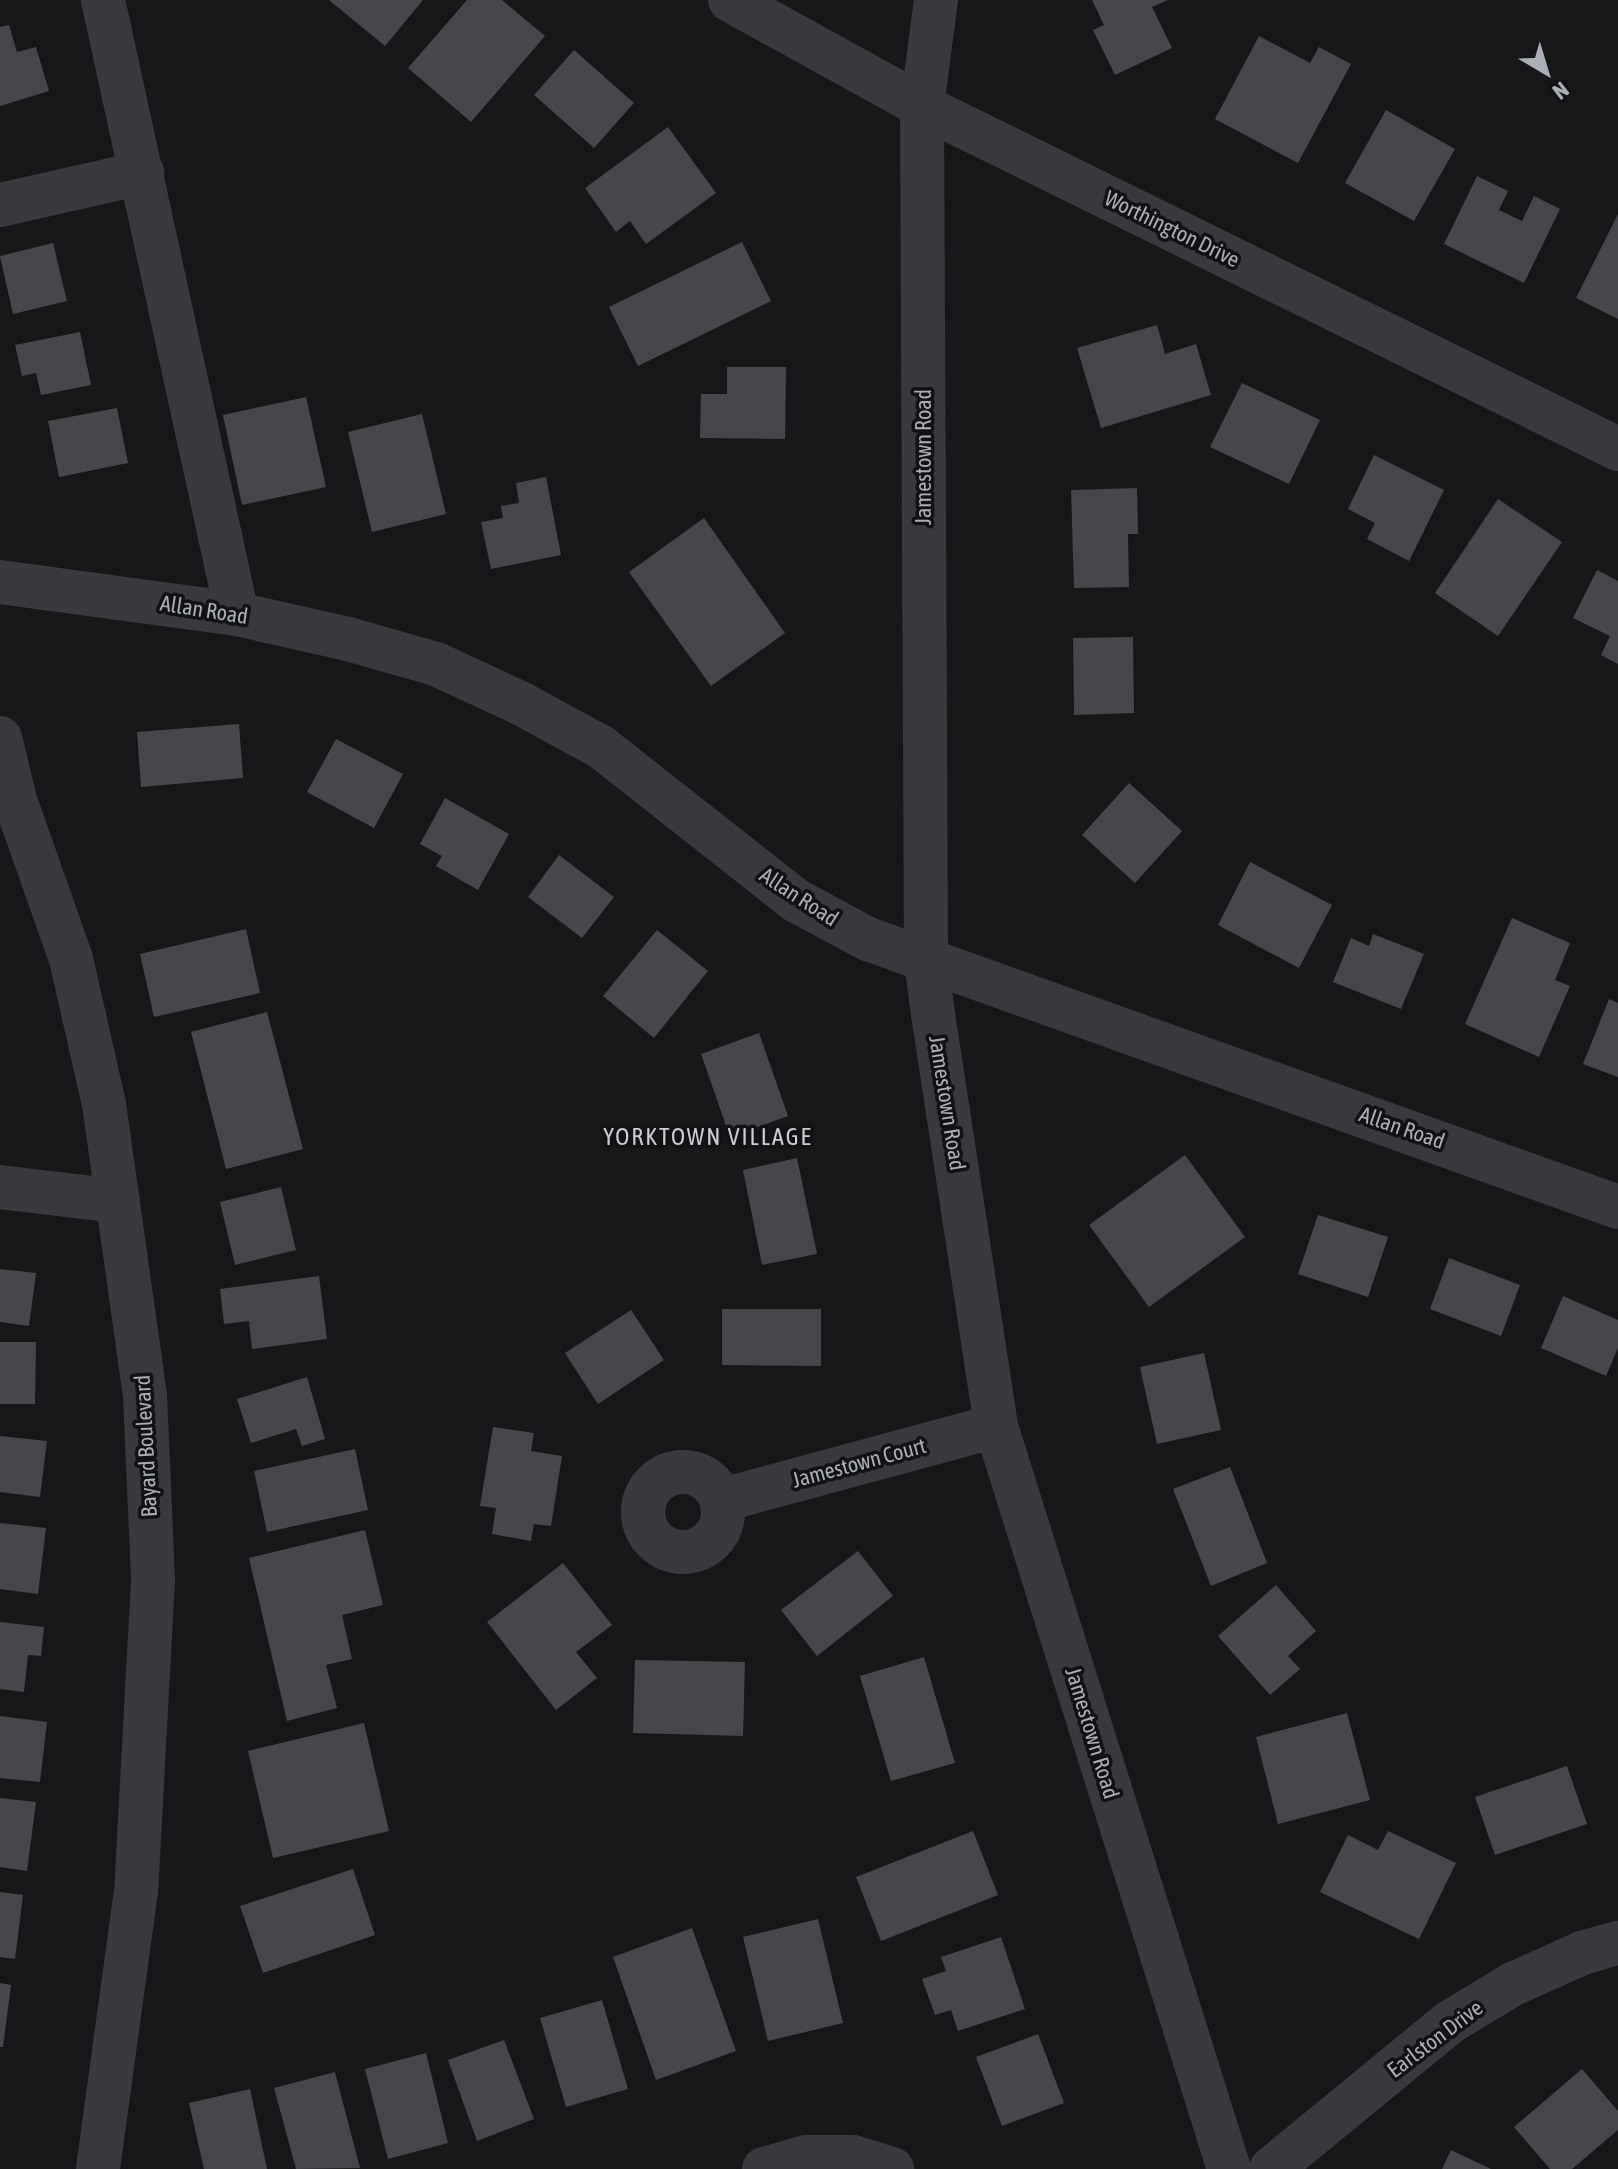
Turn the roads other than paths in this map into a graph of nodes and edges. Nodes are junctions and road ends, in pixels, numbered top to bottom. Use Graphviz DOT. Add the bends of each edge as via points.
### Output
graph roads {
  1 [pos="103,0"];
  2 [pos="730,0"];
  3 [pos="936,0"];
  4 [pos="922,106"];
  5 [pos="142,173"];
  6 [pos="0,205"];
  7 [pos="1618,449"];
  8 [pos="0,582"];
  9 [pos="237,614"];
  10 [pos="0,738"];
  11 [pos="926,961"];
  12 [pos="0,1187"];
  13 [pos="118,1201"];
  14 [pos="1618,1207"];
  15 [pos="996,1426"];
  16 [pos="722,1500"];
  17 [pos="1618,1943"];
  18 [pos="98,2169"];
  19 [pos="764,2169"];
  20 [pos="892,2169"];
  21 [pos="1229,2169"];
  22 [pos="1271,2169"];
  1 -- 5 [label="street"];
  2 -- 4 [label="street, Worthington Drive"];
  3 -- 4 [label="street, Jamestown Road"];
  4 -- 7 [label="street, Worthington Drive"];
  4 -- 11 [label="street, Jamestown Road"];
  5 -- 6 [label="street"];
  5 -- 9 [label="street"];
  8 -- 9 [label="street, Allan Road"];
  9 -- 11 [label="street, Allan Road" via="436,664 522,704 601,747 797,901 868,939"];
  10 -- 13 [label="street, Bayard Boulevard" via="15,800 71,959 104,1104"];
  11 -- 14 [label="street, Allan Road"];
  11 -- 15 [label="street, Jamestown Road"];
  12 -- 13 [label="street"];
  13 -- 18 [label="street, Bayard Boulevard" via="145,1395 153,1580 136,1891"];
  15 -- 16 [label="street, Jamestown Court"];
  15 -- 21 [label="street, Jamestown Road"];
  17 -- 22 [label="street, Earlston Drive" via="1513,1984 1450,2022"];
  19 -- 20 [label="street" via="806,2157 853,2157"];
}
